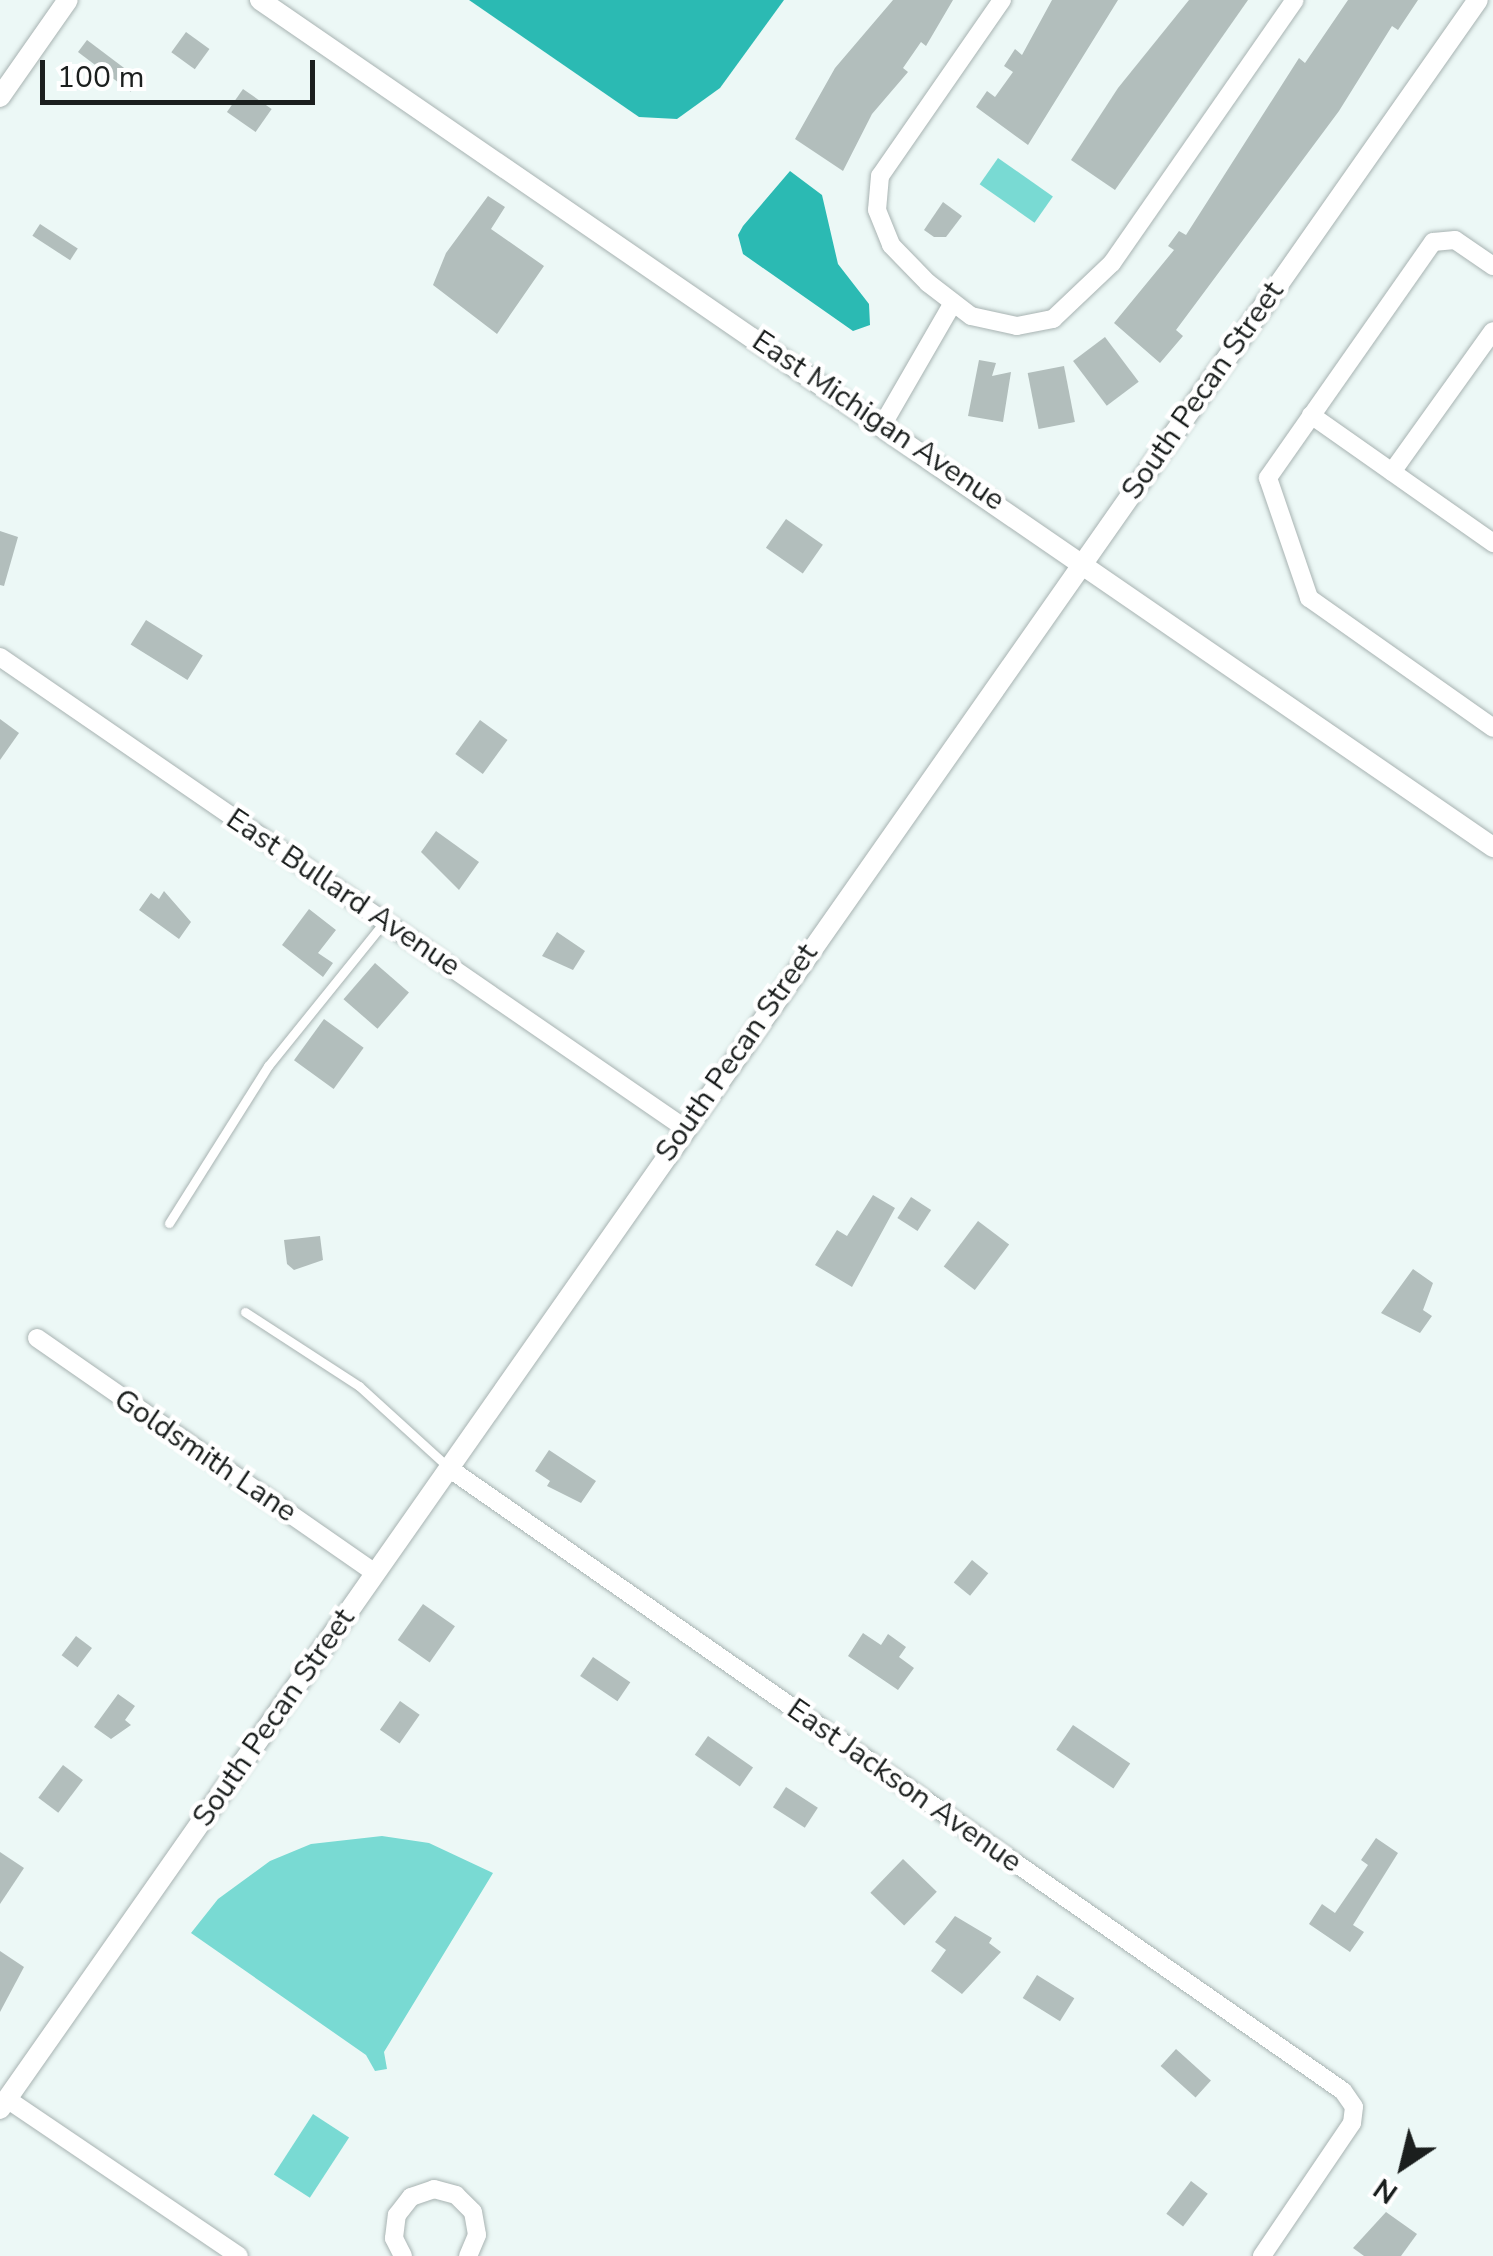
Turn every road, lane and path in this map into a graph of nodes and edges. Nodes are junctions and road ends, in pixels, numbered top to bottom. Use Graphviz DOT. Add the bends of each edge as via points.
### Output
graph roads {
  1 [pos="68,0"];
  2 [pos="260,0"];
  3 [pos="1002,0"];
  4 [pos="1294,0"];
  5 [pos="1478,0"];
  6 [pos="0,97"];
  7 [pos="1493,266"];
  8 [pos="954,303"];
  9 [pos="1493,331"];
  10 [pos="1311,415"];
  11 [pos="882,424"];
  12 [pos="1392,472"];
  13 [pos="1493,543"];
  14 [pos="1084,560"];
  15 [pos="0,658"];
  16 [pos="1493,728"];
  17 [pos="1493,847"];
  18 [pos="386,921"];
  19 [pos="686,1129"];
  20 [pos="169,1223"];
  21 [pos="244,1312"];
  22 [pos="37,1338"];
  23 [pos="450,1469"];
  24 [pos="375,1572"];
  25 [pos="4,2104"];
  26 [pos="238,2256"];
  27 [pos="403,2256"];
  28 [pos="468,2256"];
  29 [pos="1262,2256"];
  1 -- 6 [label="street"];
  2 -- 11 [label="street, East Michigan Avenue"];
  3 -- 8 [label="street" via="880,176 877,210 891,245"];
  4 -- 8 [label="street" via="1080,299 1053,319 1017,326 970,316"];
  5 -- 14 [label="street, South Pecan Street"];
  7 -- 10 [label="street" via="1456,240 1432,242"];
  8 -- 11 [label="street"];
  9 -- 12 [label="street"];
  10 -- 12 [label="street"];
  10 -- 16 [label="street" via="1268,478 1309,598"];
  11 -- 14 [label="street, East Michigan Avenue"];
  12 -- 13 [label="street"];
  14 -- 17 [label="street, East Michigan Avenue"];
  14 -- 19 [label="street, South Pecan Street"];
  15 -- 18 [label="street, East Bullard Avenue"];
  18 -- 19 [label="street, East Bullard Avenue"];
  18 -- 20 [label="lane" via="268,1066"];
  19 -- 23 [label="street, South Pecan Street"];
  21 -- 23 [label="lane" via="359,1386"];
  22 -- 24 [label="street, Goldsmith Lane"];
  23 -- 24 [label="street, South Pecan Street"];
  23 -- 29 [label="street, East Jackson Avenue" via="1343,2091 1354,2107 1342,2142"];
  24 -- 25 [label="street, South Pecan Street"];
  25 -- 26 [label="street"];
  27 -- 28 [label="street" via="394,2238 397,2215 411,2196 434,2189 456,2195 473,2212 477,2235"];
}
